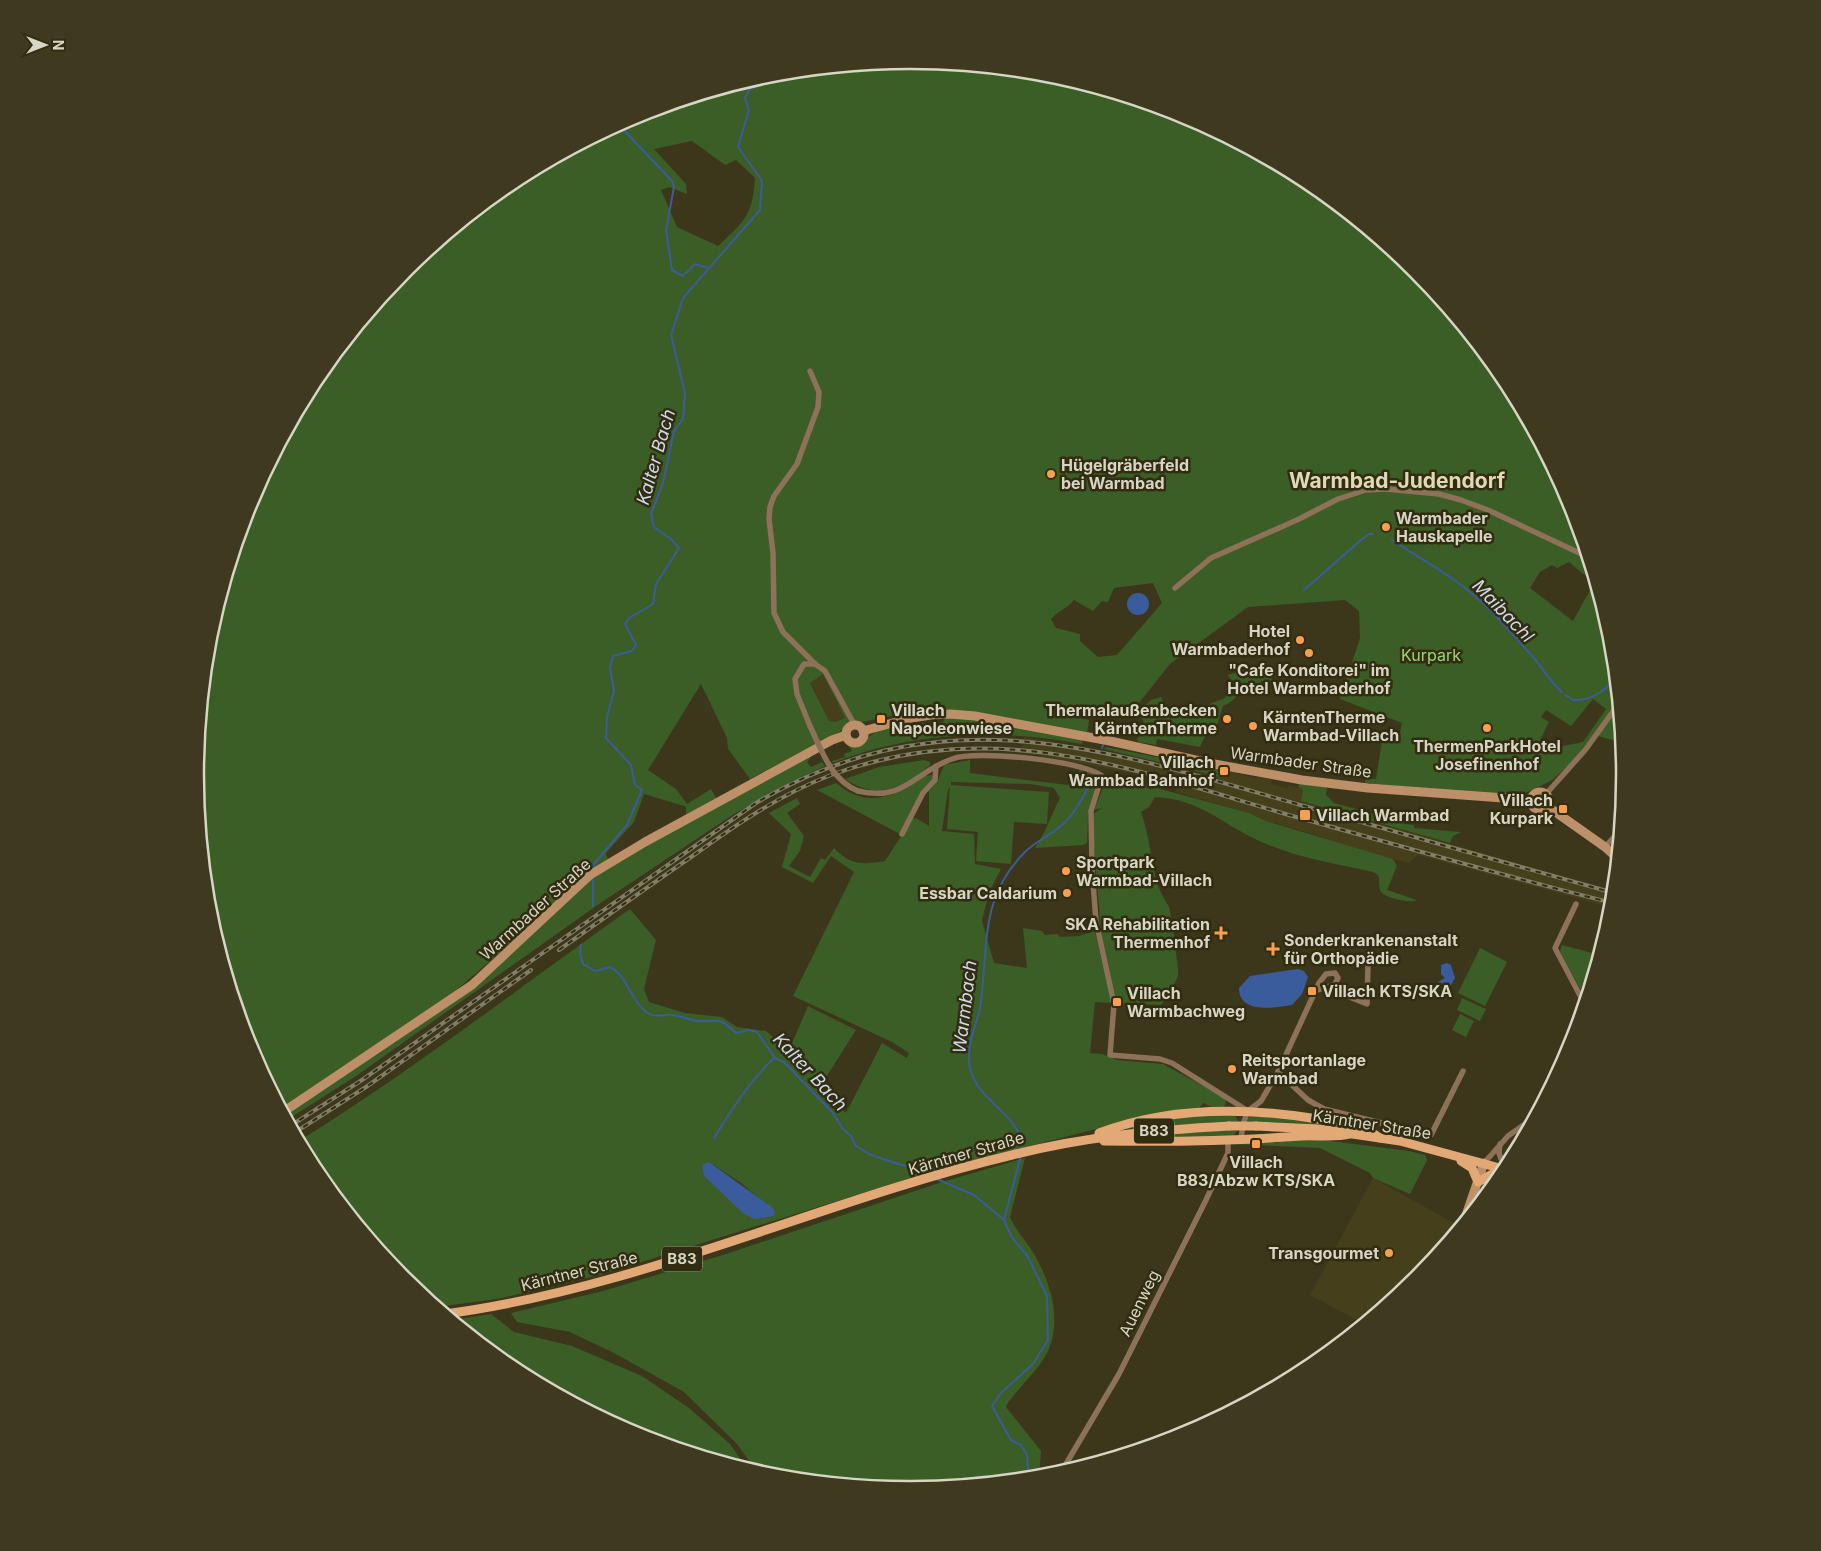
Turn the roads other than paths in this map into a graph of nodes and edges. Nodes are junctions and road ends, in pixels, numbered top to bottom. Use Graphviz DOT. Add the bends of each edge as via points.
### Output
graph roads {
  1 [pos="810,371"];
  2 [pos="1582,554"];
  3 [pos="1175,588"];
  4 [pos="815,664"];
  5 [pos="1614,710"];
  6 [pos="854,724"];
  7 [pos="863,731"];
  8 [pos="846,736"];
  9 [pos="936,766"];
  10 [pos="1546,794"];
  11 [pos="1531,800"];
  12 [pos="1547,806"];
  13 [pos="902,834"];
  14 [pos="1614,836"];
  15 [pos="1605,847"];
  16 [pos="1613,854"];
  17 [pos="1576,904"];
  18 [pos="1368,965"];
  19 [pos="1327,988"];
  20 [pos="1315,991"];
  21 [pos="1581,998"];
  22 [pos="1463,1071"];
  23 [pos="1278,1072"];
  24 [pos="288,1109"];
  25 [pos="1248,1111"];
  26 [pos="1526,1122"];
  27 [pos="1350,1134"];
  28 [pos="1380,1138"];
  29 [pos="1241,1139"];
  30 [pos="1080,1140"];
  31 [pos="1228,1140"];
  32 [pos="1500,1144"];
  33 [pos="1456,1155"];
  34 [pos="1502,1161"];
  35 [pos="1484,1163"];
  36 [pos="1498,1168"];
  37 [pos="1495,1173"];
  38 [pos="1478,1182"];
  39 [pos="1470,1207"];
  40 [pos="452,1313"];
  41 [pos="1068,1464"];
  1 -- 4 [label="street" via="819,392 818,407 797,464 774,496 769,519 774,553 774,613 783,632"];
  2 -- 3 [label="street" via="1461,500 1439,494 1366,490 1338,499 1211,558"];
  4 -- 6 [label="street" via="825,671"];
  4 -- 9 [label="street, bridge" via="804,664 795,679 797,694 827,762 847,786 872,794 899,790"];
  5 -- 10 [label="street" via="1586,749"];
  6 -- 7 [label="street"];
  6 -- 8 [label="street" via="846,730"];
  7 -- 8 [label="street, Warmbader Straße" via="863,737 857,742"];
  7 -- 11 [label="street, Warmbader Straße" via="931,715 974,716 1302,780"];
  8 -- 24 [label="street, Warmbader Straße" via="832,740 766,776 590,876 472,985"];
  9 -- 13 [label="street" via="934,782 923,793"];
  9 -- 25 [label="street" via="954,758 982,756 1034,759 1091,769 1102,776 1091,811 1092,869 1096,921 1114,1004 1110,1055 1172,1063"];
  10 -- 11 [label="street, Warmbader Straße" via="1536,793"];
  10 -- 12 [label="street" via="1549,798"];
  11 -- 12 [label="street, Warmbader Straße" via="1537,809"];
  12 -- 15 [label="street, Warmbader Straße"];
  14 -- 15 [label="street"];
  15 -- 16 [label="street, Warmbader Straße"];
  17 -- 21 [label="street" via="1555,948"];
  18 -- 19 [label="street" via="1367,1004"];
  19 -- 20 [label="street"];
  19 -- 20 [label="street" via="1335,984 1338,978 1335,973 1326,974"];
  20 -- 23 [label="street"];
  22 -- 23 [label="street" via="1431,1135 1324,1109 1308,1100"];
  23 -- 25 [label="street" via="1261,1101"];
  25 -- 28 [label="main road" via="1338,1122 1372,1131"];
  25 -- 29 [label="street"];
  25 -- 30 [label="main road" via="1225,1110 1160,1117"];
  26 -- 32 [label="street"];
  27 -- 28 [label="main road, Kärntner Straße / B83"];
  27 -- 29 [label="main road"];
  27 -- 30 [label="main road, Kärntner Straße / B83, bridge" via="1318,1129 1229,1126 1136,1132"];
  28 -- 33 [label="main road, Kärntner Straße / B83"];
  29 -- 31 [label="main road"];
  30 -- 31 [label="main road"];
  30 -- 40 [label="main road, Kärntner Straße / B83" via="944,1174 598,1283 553,1295"];
  31 -- 41 [label="street, Auenweg" via="1228,1153 1205,1202 1119,1374"];
  32 -- 34 [label="street"];
  32 -- 35 [label="street"];
  33 -- 35 [label="main road, Kärntner Straße / B83"];
  33 -- 38 [label="main road" via="1472,1168"];
  35 -- 36 [label="main road, Kärntner Straße / B83"];
  35 -- 38 [label="street"];
  37 -- 38 [label="main road"];
  38 -- 39 [label="street"];
}
